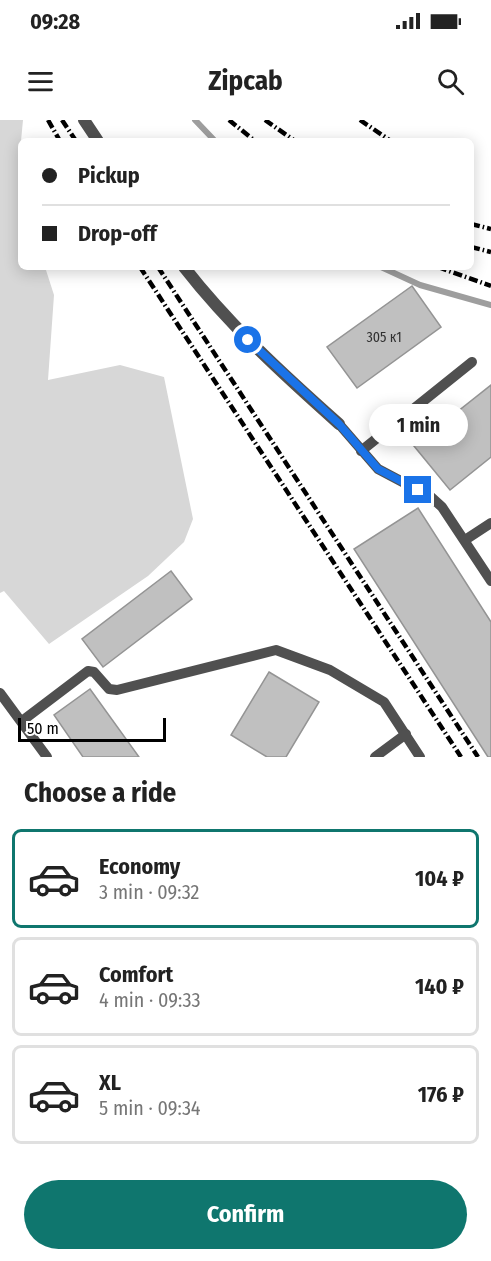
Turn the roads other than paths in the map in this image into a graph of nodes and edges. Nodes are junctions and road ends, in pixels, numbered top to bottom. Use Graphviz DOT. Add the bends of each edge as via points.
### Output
graph roads {
  1 [pos="84,120"];
  2 [pos="96,138"];
  3 [pos="186,270"];
  4 [pos="472,362"];
  5 [pos="339,424"];
  6 [pos="361,451"];
  7 [pos="491,523"];
  8 [pos="465,540"];
  9 [pos="491,581"];
  10 [pos="0,693"];
  11 [pos="22,721"];
  12 [pos="406,734"];
  13 [pos="47,757"];
  14 [pos="375,757"];
  15 [pos="420,757"];
  1 -- 2 [label="street"];
  3 -- 5 [label="street" via="264,357"];
  4 -- 6 [label="lane"];
  5 -- 6 [label="lane"];
  6 -- 8 [label="lane" via="378,469 431,497"];
  7 -- 8 [label="lane"];
  8 -- 9 [label="lane"];
  10 -- 11 [label="lane"];
  11 -- 12 [label="lane" via="88,671 94,672 109,689 117,690 276,650 330,670 370,692 384,702"];
  11 -- 13 [label="lane"];
  12 -- 14 [label="lane"];
  12 -- 15 [label="lane"];
}
